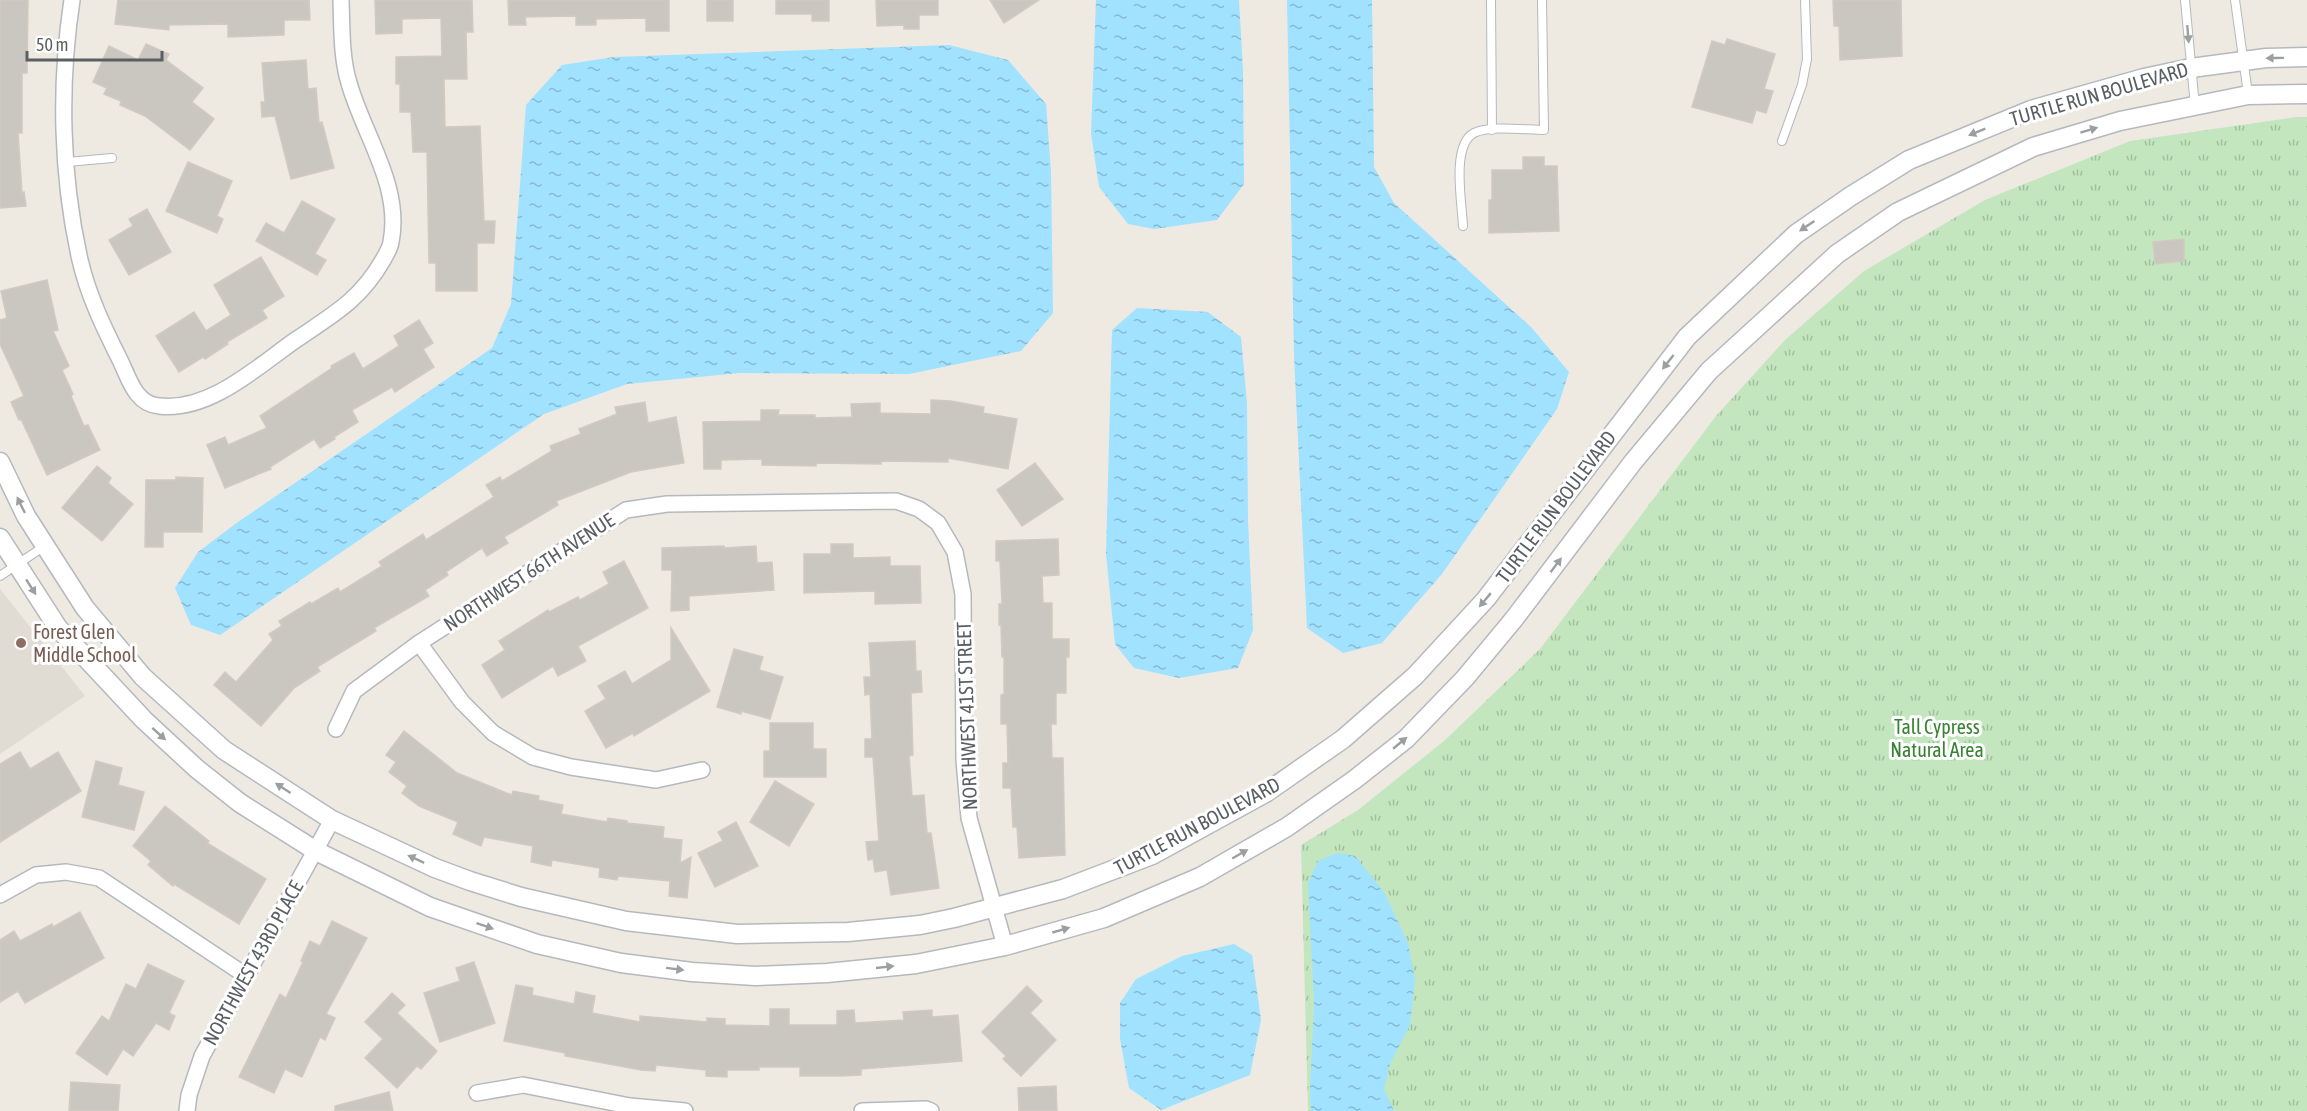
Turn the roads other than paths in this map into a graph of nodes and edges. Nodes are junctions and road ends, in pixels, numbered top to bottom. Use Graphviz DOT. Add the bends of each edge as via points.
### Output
graph roads {
  1 [pos="72,0"];
  2 [pos="341,0"];
  3 [pos="1491,0"];
  4 [pos="1542,0"];
  5 [pos="1805,0"];
  6 [pos="2185,0"];
  7 [pos="2235,0"];
  8 [pos="2307,57"];
  9 [pos="2243,61"];
  10 [pos="2191,68"];
  11 [pos="2307,94"];
  12 [pos="2248,95"];
  13 [pos="2195,106"];
  14 [pos="1492,130"];
  15 [pos="1782,141"];
  16 [pos="112,158"];
  17 [pos="67,162"];
  18 [pos="1463,226"];
  19 [pos="0,462"];
  20 [pos="938,523"];
  21 [pos="0,538"];
  22 [pos="46,545"];
  23 [pos="16,564"];
  24 [pos="0,576"];
  25 [pos="419,643"];
  26 [pos="336,729"];
  27 [pos="702,770"];
  28 [pos="332,820"];
  29 [pos="316,851"];
  30 [pos="0,895"];
  31 [pos="993,907"];
  32 [pos="1005,946"];
  33 [pos="245,975"];
  34 [pos="477,1093"];
  35 [pos="630,1109"];
  36 [pos="187,1111"];
  37 [pos="685,1111"];
  38 [pos="862,1111"];
  39 [pos="931,1111"];
  1 -- 17 [label="street" via="63,108"];
  2 -- 17 [label="street" via="348,82 386,178 394,210 391,245 374,276 351,302 212,397 185,405 157,406 138,398 101,322 81,260"];
  3 -- 14 [label="lane"];
  4 -- 14 [label="lane" via="1544,130"];
  5 -- 15 [label="lane" via="1808,59"];
  6 -- 10 [label="lane, one-way"];
  7 -- 9 [label="lane"];
  8 -- 9 [label="street, TURTLE RUN BOULEVARD, one-way"];
  9 -- 10 [label="street, TURTLE RUN BOULEVARD"];
  9 -- 12 [label="lane"];
  10 -- 13 [label="lane"];
  10 -- 31 [label="street, TURTLE RUN BOULEVARD, one-way" via="2031,110 1909,160 1796,234 1687,338 1486,599 1415,676 1343,739 1267,792 1152,855 1063,889"];
  11 -- 12 [label="street, TURTLE RUN BOULEVARD"];
  12 -- 13 [label="street, TURTLE RUN BOULEVARD"];
  32 -- 13 [label="street, TURTLE RUN BOULEVARD, one-way" via="1104,918 1200,877 1287,827 1406,739 1507,628 1633,462 1709,371 1837,254 1898,212 2033,147 2120,121"];
  14 -- 18 [label="lane" via="1474,133 1464,143 1460,157"];
  16 -- 17 [label="lane"];
  22 -- 19 [label="street, TURTLE RUN BOULEVARD, one-way" via="26,516"];
  20 -- 25 [label="street, NORTHWEST 66TH AVENUE" via="919,509 896,501 667,504 626,510"];
  20 -- 31 [label="street, NORTHWEST 41ST STREET" via="955,552 963,594 964,760 969,818"];
  21 -- 23 [label="street, TURTLE RUN BOULEVARD"];
  22 -- 23 [label="lane"];
  28 -- 22 [label="street, TURTLE RUN BOULEVARD, one-way" via="224,750 159,692 85,608"];
  23 -- 24 [label="lane"];
  23 -- 29 [label="street, TURTLE RUN BOULEVARD, one-way" via="58,628 144,720 240,803"];
  25 -- 26 [label="street, NORTHWEST 66TH AVENUE" via="354,691"];
  25 -- 27 [label="street" via="462,702 493,733 533,757 656,780"];
  28 -- 29 [label="street, NORTHWEST 43RD PLACE"];
  31 -- 28 [label="street, TURTLE RUN BOULEVARD, one-way" via="920,925 848,932 737,934 626,921 470,881"];
  29 -- 32 [label="street, TURTLE RUN BOULEVARD, one-way" via="430,907 537,944 621,963 754,976 817,974 916,964"];
  29 -- 33 [label="street, NORTHWEST 43RD PLACE"];
  30 -- 33 [label="street" via="36,875 66,872 99,878"];
  31 -- 32 [label="street, NORTHWEST 41ST STREET"];
  33 -- 36 [label="street, NORTHWEST 43RD PLACE" via="202,1056"];
  34 -- 35 [label="street" via="523,1085"];
  35 -- 37 [label="street"];
  38 -- 39 [label="street"];
}
